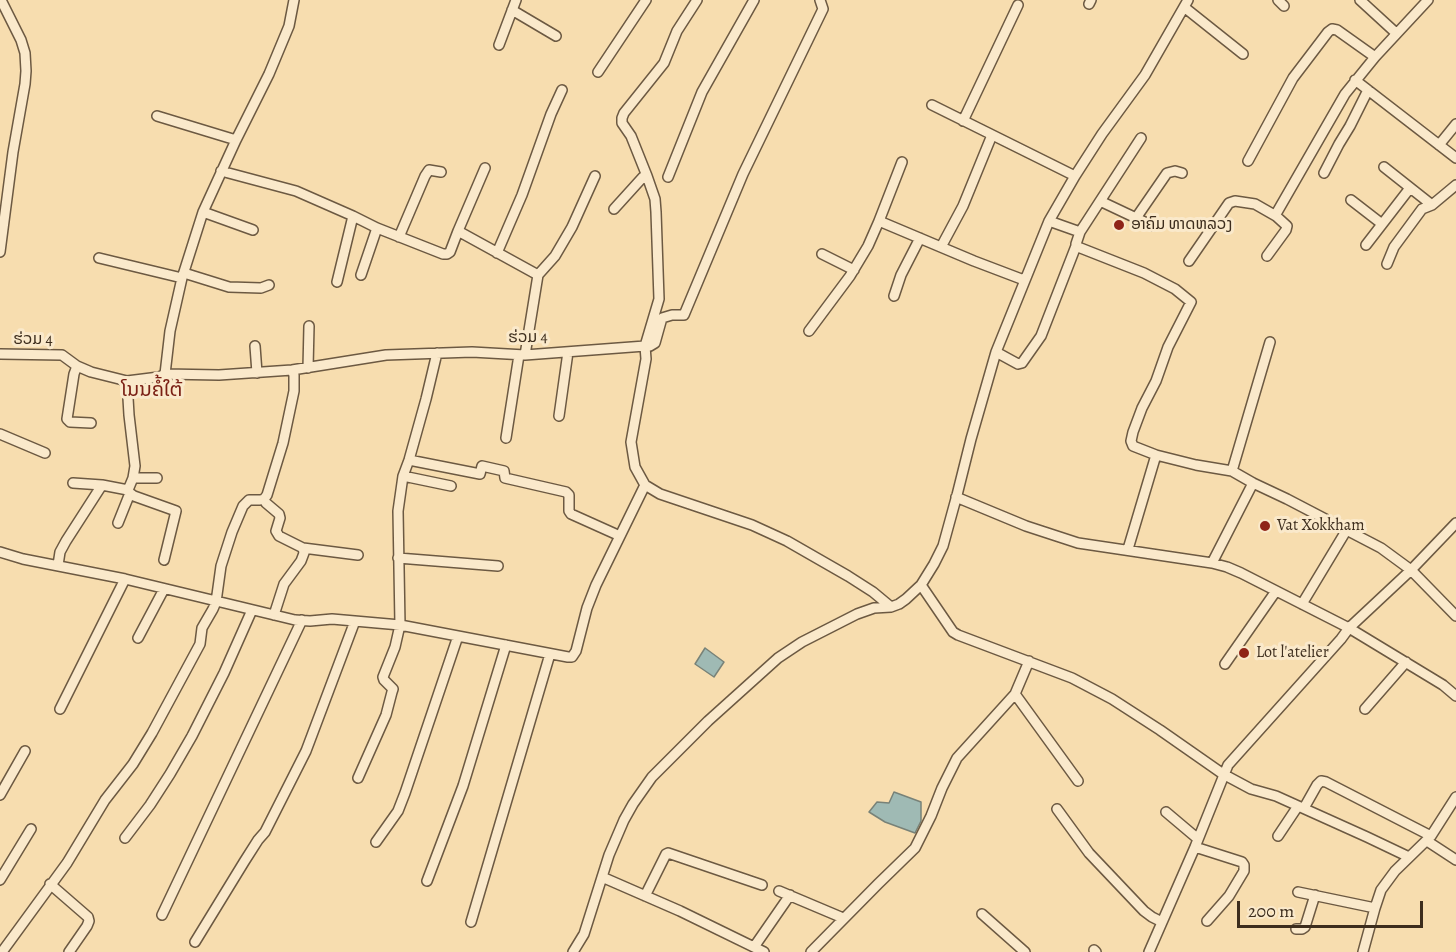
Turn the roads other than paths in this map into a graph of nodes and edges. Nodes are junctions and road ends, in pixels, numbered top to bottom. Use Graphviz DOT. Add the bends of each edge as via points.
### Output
graph roads {
  1 [pos="1,0"];
  2 [pos="294,0"];
  3 [pos="516,0"];
  4 [pos="646,0"];
  5 [pos="697,0"];
  6 [pos="754,0"];
  7 [pos="820,0"];
  8 [pos="1360,0"];
  9 [pos="1428,0"];
  10 [pos="1018,4"];
  11 [pos="1186,4"];
  12 [pos="512,10"];
  13 [pos="1396,33"];
  14 [pos="556,36"];
  15 [pos="499,45"];
  16 [pos="1243,54"];
  17 [pos="1376,57"];
  18 [pos="598,72"];
  19 [pos="1355,80"];
  20 [pos="562,90"];
  21 [pos="1368,90"];
  22 [pos="932,105"];
  23 [pos="157,116"];
  24 [pos="963,121"];
  25 [pos="1456,124"];
  26 [pos="992,135"];
  27 [pos="1141,138"];
  28 [pos="236,140"];
  29 [pos="1439,145"];
  30 [pos="1456,158"];
  31 [pos="1248,161"];
  32 [pos="902,162"];
  33 [pos="1384,166"];
  34 [pos="485,168"];
  35 [pos="221,171"];
  36 [pos="441,172"];
  37 [pos="1182,173"];
  38 [pos="1324,173"];
  39 [pos="595,176"];
  40 [pos="647,176"];
  41 [pos="1075,176"];
  42 [pos="668,177"];
  43 [pos="1456,185"];
  44 [pos="1410,188"];
  45 [pos="1351,200"];
  46 [pos="1100,201"];
  47 [pos="1432,205"];
  48 [pos="614,208"];
  49 [pos="203,212"];
  50 [pos="353,216"];
  51 [pos="1276,216"];
  52 [pos="1136,218"];
  53 [pos="879,221"];
  54 [pos="1049,221"];
  55 [pos="1382,224"];
  56 [pos="1153,226"];
  57 [pos="376,228"];
  58 [pos="253,230"];
  59 [pos="458,231"];
  60 [pos="1080,232"];
  61 [pos="399,237"];
  62 [pos="920,238"];
  63 [pos="1366,244"];
  64 [pos="1076,246"];
  65 [pos="941,247"];
  66 [pos="0,252"];
  67 [pos="497,253"];
  68 [pos="822,254"];
  69 [pos="1267,256"];
  70 [pos="99,258"];
  71 [pos="1189,261"];
  72 [pos="1387,264"];
  73 [pos="854,270"];
  74 [pos="361,275"];
  75 [pos="538,275"];
  76 [pos="183,276"];
  77 [pos="1024,280"];
  78 [pos="337,282"];
  79 [pos="268,285"];
  80 [pos="894,296"];
  81 [pos="658,318"];
  82 [pos="309,326"];
  83 [pos="809,331"];
  84 [pos="1270,342"];
  85 [pos="255,346"];
  86 [pos="645,346"];
  87 [pos="437,352"];
  88 [pos="568,352"];
  89 [pos="996,352"];
  90 [pos="0,354"];
  91 [pos="522,355"];
  92 [pos="77,366"];
  93 [pos="308,368"];
  94 [pos="292,370"];
  95 [pos="257,373"];
  96 [pos="165,374"];
  97 [pos="127,381"];
  98 [pos="559,416"];
  99 [pos="91,423"];
  100 [pos="0,435"];
  101 [pos="506,438"];
  102 [pos="45,453"];
  103 [pos="1156,455"];
  104 [pos="409,460"];
  105 [pos="1232,471"];
  106 [pos="403,476"];
  107 [pos="133,478"];
  108 [pos="157,478"];
  109 [pos="73,483"];
  110 [pos="1253,483"];
  111 [pos="102,485"];
  112 [pos="645,485"];
  113 [pos="451,486"];
  114 [pos="129,492"];
  115 [pos="956,497"];
  116 [pos="264,499"];
  117 [pos="118,523"];
  118 [pos="1456,523"];
  119 [pos="1346,531"];
  120 [pos="620,536"];
  121 [pos="303,548"];
  122 [pos="1128,549"];
  123 [pos="0,552"];
  124 [pos="358,555"];
  125 [pos="398,558"];
  126 [pos="164,560"];
  127 [pos="1212,563"];
  128 [pos="58,565"];
  129 [pos="498,566"];
  130 [pos="1411,570"];
  131 [pos="124,579"];
  132 [pos="921,585"];
  133 [pos="164,589"];
  134 [pos="1276,591"];
  135 [pos="216,602"];
  136 [pos="1302,604"];
  137 [pos="891,607"];
  138 [pos="252,610"];
  139 [pos="274,615"];
  140 [pos="1456,616"];
  141 [pos="302,620"];
  142 [pos="355,621"];
  143 [pos="400,626"];
  144 [pos="1349,628"];
  145 [pos="458,636"];
  146 [pos="138,638"];
  147 [pos="506,645"];
  148 [pos="550,654"];
  149 [pos="1029,661"];
  150 [pos="1406,662"];
  151 [pos="1225,664"];
  152 [pos="1015,694"];
  153 [pos="1456,696"];
  154 [pos="60,709"];
  155 [pos="1365,709"];
  156 [pos="25,751"];
  157 [pos="1224,774"];
  158 [pos="358,778"];
  159 [pos="1078,781"];
  160 [pos="0,795"];
  161 [pos="1456,797"];
  162 [pos="1301,807"];
  163 [pos="1057,808"];
  164 [pos="1166,812"];
  165 [pos="32,829"];
  166 [pos="1278,836"];
  167 [pos="125,838"];
  168 [pos="1429,838"];
  169 [pos="376,842"];
  170 [pos="1197,843"];
  171 [pos="1409,857"];
  172 [pos="1456,860"];
  173 [pos="602,877"];
  174 [pos="0,880"];
  175 [pos="427,881"];
  176 [pos="50,884"];
  177 [pos="762,885"];
  178 [pos="779,891"];
  179 [pos="1298,892"];
  180 [pos="790,895"];
  181 [pos="1315,895"];
  182 [pos="645,896"];
  183 [pos="1375,908"];
  184 [pos="982,914"];
  185 [pos="162,915"];
  186 [pos="843,918"];
  187 [pos="1208,921"];
  188 [pos="471,922"];
  189 [pos="1162,922"];
  190 [pos="1296,929"];
  191 [pos="195,942"];
  192 [pos="754,947"];
  193 [pos="2,952"];
  194 [pos="69,952"];
  195 [pos="573,952"];
  196 [pos="764,952"];
  197 [pos="811,952"];
  198 [pos="1025,952"];
  199 [pos="1149,952"];
  200 [pos="1363,952"];
  1 -- 66 [label="street" via="21,40 26,71"];
  2 -- 28 [label="street" via="289,26"];
  3 -- 12 [label="street"];
  4 -- 18 [label="street"];
  5 -- 40 [label="street" via="677,31 664,63 622,118"];
  6 -- 42 [label="street" via="702,92"];
  7 -- 81 [label="street" via="823,9 743,174 684,315"];
  8 -- 13 [label="street"];
  9 -- 13 [label="street"];
  10 -- 24 [label="street"];
  11 -- 16 [label="street"];
  11 -- 41 [label="street" via="1145,75"];
  12 -- 14 [label="street"];
  12 -- 15 [label="street"];
  13 -- 17 [label="street"];
  17 -- 19 [label="street"];
  17 -- 31 [label="street" via="1337,30 1328,32 1293,78"];
  19 -- 21 [label="street"];
  19 -- 51 [label="street"];
  20 -- 67 [label="street"];
  21 -- 29 [label="street"];
  21 -- 38 [label="street"];
  22 -- 24 [label="street"];
  23 -- 28 [label="street"];
  24 -- 26 [label="street"];
  25 -- 29 [label="street"];
  26 -- 41 [label="street"];
  26 -- 65 [label="street" via="963,207"];
  27 -- 46 [label="street"];
  28 -- 35 [label="street"];
  29 -- 30 [label="street"];
  32 -- 53 [label="street"];
  33 -- 44 [label="street"];
  34 -- 59 [label="street"];
  35 -- 49 [label="street"];
  35 -- 50 [label="street" via="296,191"];
  36 -- 61 [label="street" via="429,170 425,176"];
  37 -- 52 [label="street" via="1167,173"];
  39 -- 75 [label="street" via="572,227"];
  40 -- 48 [label="street"];
  40 -- 81 [label="street" via="655,199 657,224"];
  41 -- 54 [label="street"];
  43 -- 47 [label="street"];
  44 -- 47 [label="street"];
  44 -- 55 [label="street"];
  45 -- 55 [label="street"];
  46 -- 52 [label="street"];
  46 -- 60 [label="street"];
  47 -- 72 [label="street" via="1422,209 1394,247"];
  49 -- 58 [label="street"];
  49 -- 76 [label="street"];
  50 -- 57 [label="street"];
  50 -- 78 [label="street"];
  51 -- 69 [label="street" via="1287,226"];
  51 -- 71 [label="street" via="1255,204 1229,203"];
  52 -- 56 [label="street"];
  53 -- 62 [label="street"];
  53 -- 73 [label="street"];
  54 -- 60 [label="street"];
  54 -- 77 [label="street"];
  55 -- 63 [label="street"];
  57 -- 61 [label="street"];
  57 -- 74 [label="street"];
  59 -- 61 [label="street" via="447,254"];
  59 -- 67 [label="street"];
  60 -- 64 [label="street"];
  62 -- 65 [label="street"];
  62 -- 80 [label="street"];
  64 -- 89 [label="street" via="1041,336 1022,363"];
  64 -- 103 [label="street" via="1144,273 1190,300 1131,441 1133,446"];
  65 -- 77 [label="street"];
  67 -- 75 [label="street"];
  68 -- 73 [label="street"];
  70 -- 76 [label="street"];
  73 -- 83 [label="street"];
  75 -- 91 [label="street"];
  76 -- 79 [label="street" via="230,286"];
  76 -- 96 [label="street"];
  77 -- 89 [label="street"];
  81 -- 86 [label="street"];
  82 -- 93 [label="street"];
  84 -- 105 [label="street"];
  85 -- 95 [label="street"];
  86 -- 88 [label="street, ຮ່ວມ 4"];
  86 -- 112 [label="street" via="631,442 635,467"];
  87 -- 91 [label="street, ຮ່ວມ 4"];
  87 -- 93 [label="street, ຮ່ວມ 4" via="386,355"];
  87 -- 104 [label="street"];
  88 -- 91 [label="street, ຮ່ວມ 4"];
  88 -- 98 [label="street"];
  89 -- 115 [label="street"];
  90 -- 92 [label="street, ຮ່ວມ 4" via="62,355"];
  91 -- 101 [label="street"];
  92 -- 97 [label="street, ຮ່ວມ 4"];
  92 -- 99 [label="street" via="68,419"];
  93 -- 94 [label="street, ຮ່ວມ 4"];
  94 -- 95 [label="street, ຮ່ວມ 4"];
  94 -- 116 [label="street" via="290,412"];
  95 -- 96 [label="street, ຮ່ວມ 4"];
  96 -- 97 [label="street, ຮ່ວມ 4"];
  97 -- 107 [label="street"];
  100 -- 102 [label="street"];
  103 -- 105 [label="street"];
  103 -- 122 [label="street"];
  104 -- 106 [label="street"];
  104 -- 120 [label="street" via="480,474 482,466 504,471 505,478 566,492 571,514"];
  105 -- 110 [label="street"];
  106 -- 113 [label="street"];
  106 -- 125 [label="street"];
  107 -- 108 [label="street"];
  107 -- 114 [label="street"];
  109 -- 111 [label="street"];
  110 -- 119 [label="street"];
  110 -- 127 [label="street"];
  111 -- 114 [label="street"];
  111 -- 128 [label="street" via="66,541"];
  112 -- 120 [label="street"];
  112 -- 137 [label="street" via="787,541 848,576"];
  114 -- 117 [label="street"];
  114 -- 126 [label="street" via="176,511"];
  115 -- 122 [label="street" via="1078,543"];
  115 -- 132 [label="street" via="943,546"];
  116 -- 121 [label="street" via="279,514 279,536"];
  116 -- 135 [label="street" via="249,500 243,506 221,566"];
  118 -- 130 [label="street"];
  119 -- 130 [label="street" via="1381,548"];
  119 -- 136 [label="street"];
  120 -- 148 [label="street" via="587,608 576,651 572,657"];
  121 -- 124 [label="street"];
  121 -- 139 [label="street" via="301,561 284,584"];
  122 -- 127 [label="street"];
  123 -- 128 [label="street"];
  125 -- 129 [label="street"];
  125 -- 143 [label="street"];
  127 -- 134 [label="street"];
  128 -- 131 [label="street"];
  130 -- 140 [label="street"];
  130 -- 144 [label="street"];
  131 -- 133 [label="street"];
  131 -- 154 [label="street"];
  132 -- 137 [label="street"];
  132 -- 149 [label="street" via="953,632"];
  133 -- 135 [label="street"];
  133 -- 146 [label="street"];
  134 -- 136 [label="street"];
  134 -- 151 [label="street"];
  135 -- 138 [label="street"];
  135 -- 176 [label="street" via="203,623 200,644 152,733"];
  136 -- 144 [label="street"];
  137 -- 173 [label="street" via="857,614 778,658 708,721 652,777 633,804"];
  138 -- 139 [label="street"];
  138 -- 167 [label="street" via="192,736"];
  139 -- 141 [label="street"];
  141 -- 142 [label="street"];
  141 -- 185 [label="street"];
  142 -- 143 [label="street"];
  142 -- 191 [label="street" via="306,751 265,832"];
  143 -- 145 [label="street"];
  143 -- 158 [label="street" via="383,677 393,688 386,715"];
  144 -- 150 [label="street"];
  144 -- 157 [label="street"];
  145 -- 147 [label="street"];
  145 -- 169 [label="street" via="398,811"];
  147 -- 148 [label="street"];
  147 -- 175 [label="street" via="463,786"];
  148 -- 188 [label="street"];
  149 -- 152 [label="street"];
  149 -- 157 [label="street" via="1112,699"];
  150 -- 153 [label="street"];
  150 -- 155 [label="street"];
  152 -- 159 [label="street"];
  152 -- 186 [label="street" via="957,758 915,848"];
  156 -- 160 [label="street"];
  157 -- 162 [label="street" via="1251,789"];
  157 -- 170 [label="street"];
  161 -- 168 [label="street"];
  162 -- 166 [label="street"];
  162 -- 168 [label="street" via="1317,785 1326,782"];
  162 -- 171 [label="street"];
  163 -- 189 [label="street" via="1089,853 1144,911"];
  164 -- 170 [label="street"];
  165 -- 174 [label="street"];
  168 -- 171 [label="street"];
  168 -- 172 [label="street"];
  170 -- 187 [label="street" via="1244,865 1229,896"];
  170 -- 189 [label="street"];
  171 -- 183 [label="street" via="1382,890"];
  173 -- 182 [label="street"];
  173 -- 195 [label="street" via="584,934"];
  176 -- 193 [label="street"];
  176 -- 194 [label="street" via="88,917 87,926"];
  177 -- 182 [label="street" via="668,853"];
  178 -- 180 [label="street"];
  179 -- 181 [label="street"];
  180 -- 186 [label="street"];
  180 -- 192 [label="street"];
  181 -- 183 [label="street"];
  181 -- 190 [label="street" via="1305,927"];
  182 -- 192 [label="street"];
  183 -- 200 [label="street"];
  184 -- 198 [label="street"];
  186 -- 197 [label="street"];
  189 -- 199 [label="street"];
  192 -- 196 [label="street"];
}
